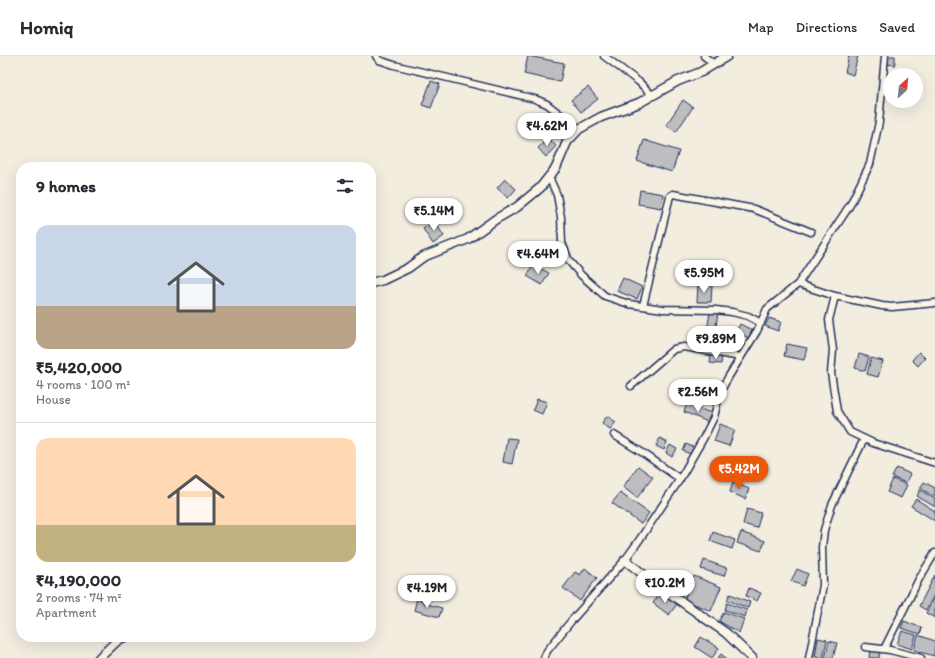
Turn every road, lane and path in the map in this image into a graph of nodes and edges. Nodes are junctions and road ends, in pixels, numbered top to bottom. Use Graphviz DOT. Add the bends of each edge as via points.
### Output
graph roads {
  1 [pos="376,56"];
  2 [pos="604,56"];
  3 [pos="704,56"];
  4 [pos="727,56"];
  5 [pos="885,56"];
  6 [pos="714,64"];
  7 [pos="652,95"];
  8 [pos="579,129"];
  9 [pos="549,177"];
  10 [pos="811,232"];
  11 [pos="376,282"];
  12 [pos="798,284"];
  13 [pos="835,296"];
  14 [pos="935,303"];
  15 [pos="643,306"];
  16 [pos="761,323"];
  17 [pos="741,357"];
  18 [pos="631,386"];
  19 [pos="614,435"];
  20 [pos="864,439"];
  21 [pos="935,463"];
  22 [pos="680,479"];
  23 [pos="935,553"];
  24 [pos="625,560"];
  25 [pos="932,563"];
  26 [pos="115,642"];
  27 [pos="865,647"];
  28 [pos="884,649"];
  29 [pos="99,658"];
  30 [pos="544,658"];
  31 [pos="752,658"];
  32 [pos="809,658"];
  33 [pos="921,658"];
  1 -- 8 [label="street" via="379,60 394,65 536,99 547,104"];
  2 -- 7 [label="street"];
  3 -- 6 [label="street"];
  4 -- 6 [label="street"];
  5 -- 12 [label="street" via="879,122 870,164 843,217"];
  6 -- 7 [label="street"];
  7 -- 8 [label="street"];
  8 -- 9 [label="street" via="567,142 556,168"];
  9 -- 11 [label="street" via="517,207 468,239 423,257 408,268"];
  9 -- 15 [label="street" via="557,194 562,243 569,261 580,275 605,296"];
  10 -- 15 [label="street" via="754,209 673,194 670,196"];
  12 -- 13 [label="street"];
  12 -- 16 [label="street" via="767,308"];
  13 -- 14 [label="street" via="882,306"];
  13 -- 20 [label="street" via="829,320 833,350 831,373 837,411 850,432"];
  15 -- 16 [label="street" via="732,312"];
  16 -- 17 [label="street"];
  17 -- 18 [label="street" via="684,347 674,349"];
  17 -- 22 [label="street" via="720,392 714,417"];
  19 -- 22 [label="street"];
  20 -- 21 [label="street"];
  20 -- 32 [label="street" via="832,505 824,530 823,585"];
  22 -- 24 [label="street"];
  23 -- 25 [label="street"];
  24 -- 30 [label="street" via="572,620"];
  24 -- 31 [label="street" via="726,633"];
  25 -- 28 [label="street" via="919,579"];
  26 -- 29 [label="street"];
  27 -- 28 [label="street"];
  28 -- 33 [label="street"];
}
